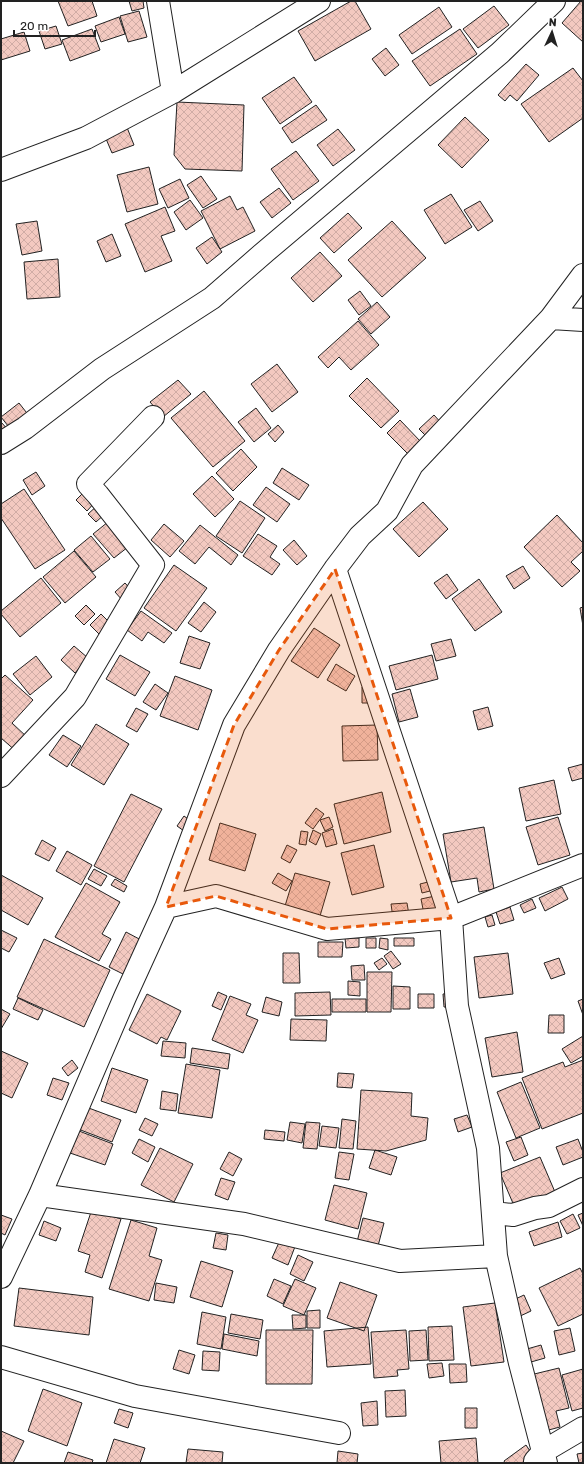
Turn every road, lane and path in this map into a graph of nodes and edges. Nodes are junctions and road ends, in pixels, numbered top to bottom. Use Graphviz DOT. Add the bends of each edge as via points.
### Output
graph roads {
  1 [pos="158,1"];
  2 [pos="319,1"];
  3 [pos="554,1"];
  4 [pos="173,92"];
  5 [pos="1,170"];
  6 [pos="583,275"];
  7 [pos="551,318"];
  8 [pos="583,320"];
  9 [pos="153,417"];
  10 [pos="1,443"];
  11 [pos="335,569"];
  12 [pos="1,776"];
  13 [pos="583,865"];
  14 [pos="166,908"];
  15 [pos="451,918"];
  16 [pos="583,1189"];
  17 [pos="40,1196"];
  18 [pos="493,1213"];
  19 [pos="496,1256"];
  20 [pos="1,1277"];
  21 [pos="1,1357"];
  22 [pos="583,1428"];
  23 [pos="338,1434"];
  24 [pos="541,1459"];
  1 -- 4 [label="street"];
  2 -- 4 [label="street"];
  3 -- 10 [label="street" via="500,53 212,298 102,369 25,428"];
  4 -- 5 [label="street" via="86,138"];
  6 -- 7 [label="street"];
  7 -- 8 [label="street"];
  7 -- 11 [label="street" via="412,465 387,511 360,536"];
  9 -- 12 [label="street" via="88,484 153,565 75,697"];
  11 -- 14 [label="street" via="279,650 234,725"];
  11 -- 15 [label="street"];
  13 -- 15 [label="street"];
  14 -- 15 [label="street" via="216,896 327,929"];
  14 -- 17 [label="street"];
  15 -- 18 [label="street" via="457,1006 488,1148"];
  16 -- 18 [label="street" via="549,1206 513,1215"];
  17 -- 19 [label="street" via="244,1224 400,1261"];
  17 -- 20 [label="street"];
  18 -- 19 [label="street"];
  19 -- 24 [label="street"];
  21 -- 23 [label="street" via="135,1396"];
  22 -- 24 [label="street"];
}
